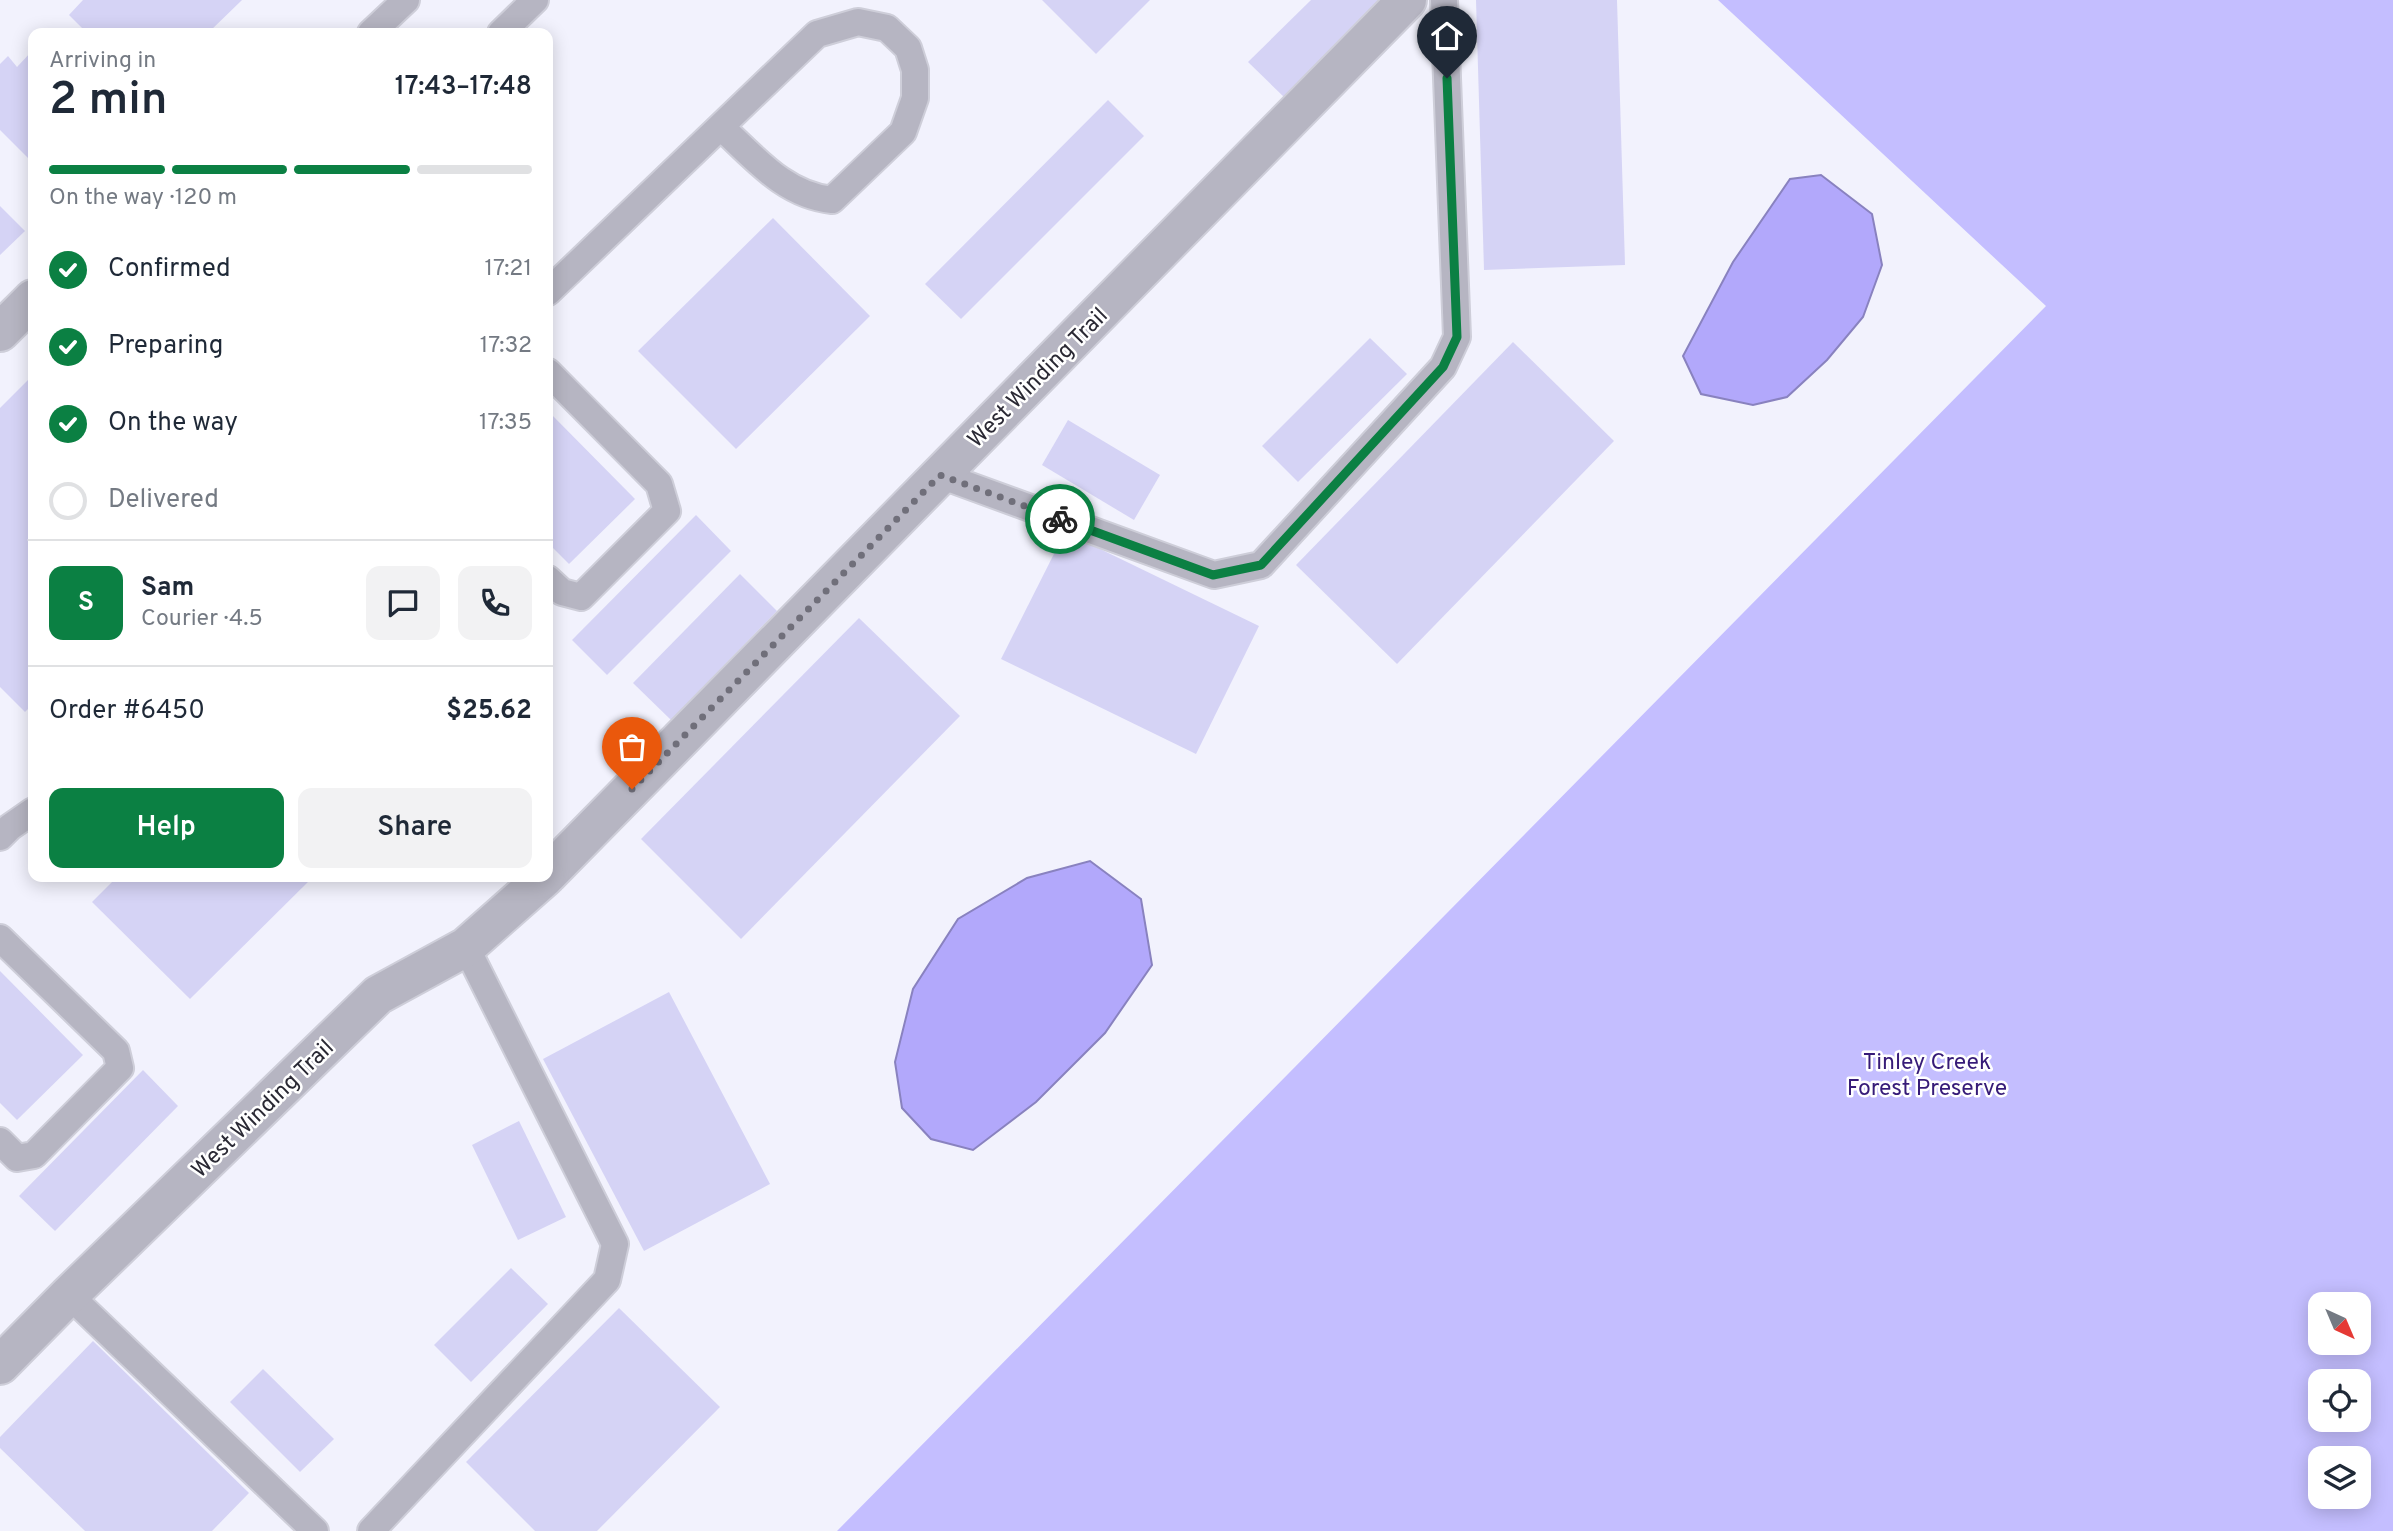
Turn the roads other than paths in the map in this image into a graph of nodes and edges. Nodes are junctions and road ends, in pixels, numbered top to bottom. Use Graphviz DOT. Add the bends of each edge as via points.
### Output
graph roads {
  1 [pos="406,0"];
  2 [pos="534,0"];
  3 [pos="1408,0"];
  4 [pos="1444,0"];
  5 [pos="376,28"];
  6 [pos="505,28"];
  7 [pos="721,127"];
  8 [pos="553,287"];
  9 [pos="28,304"];
  10 [pos="0,332"];
  11 [pos="553,377"];
  12 [pos="940,475"];
  13 [pos="553,584"];
  14 [pos="28,814"];
  15 [pos="0,837"];
  16 [pos="553,868"];
  17 [pos="538,882"];
  18 [pos="0,938"];
  19 [pos="466,947"];
  20 [pos="0,1141"];
  21 [pos="69,1295"];
  22 [pos="0,1365"];
  23 [pos="315,1531"];
  24 [pos="371,1531"];
  1 -- 5 [label="lane"];
  2 -- 6 [label="lane"];
  3 -- 12 [label="street, West Winding Trail"];
  4 -- 12 [label="lane" via="1457,337 1443,367 1261,565 1213,575"];
  7 -- 7 [label="lane" via="817,34 858,22 887,28 908,48 915,70 915,97 903,132 832,200 811,198 781,182"];
  7 -- 8 [label="lane"];
  9 -- 10 [label="street"];
  11 -- 13 [label="lane" via="659,484 667,511 580,597"];
  12 -- 16 [label="street, West Winding Trail"];
  14 -- 15 [label="lane"];
  17 -- 19 [label="street, West Winding Trail"];
  18 -- 20 [label="lane" via="116,1051 120,1068 34,1155 18,1158"];
  19 -- 21 [label="street, West Winding Trail" via="378,995"];
  19 -- 24 [label="lane" via="615,1244 607,1280"];
  21 -- 22 [label="street, West Winding Trail"];
  21 -- 23 [label="lane"];
}
